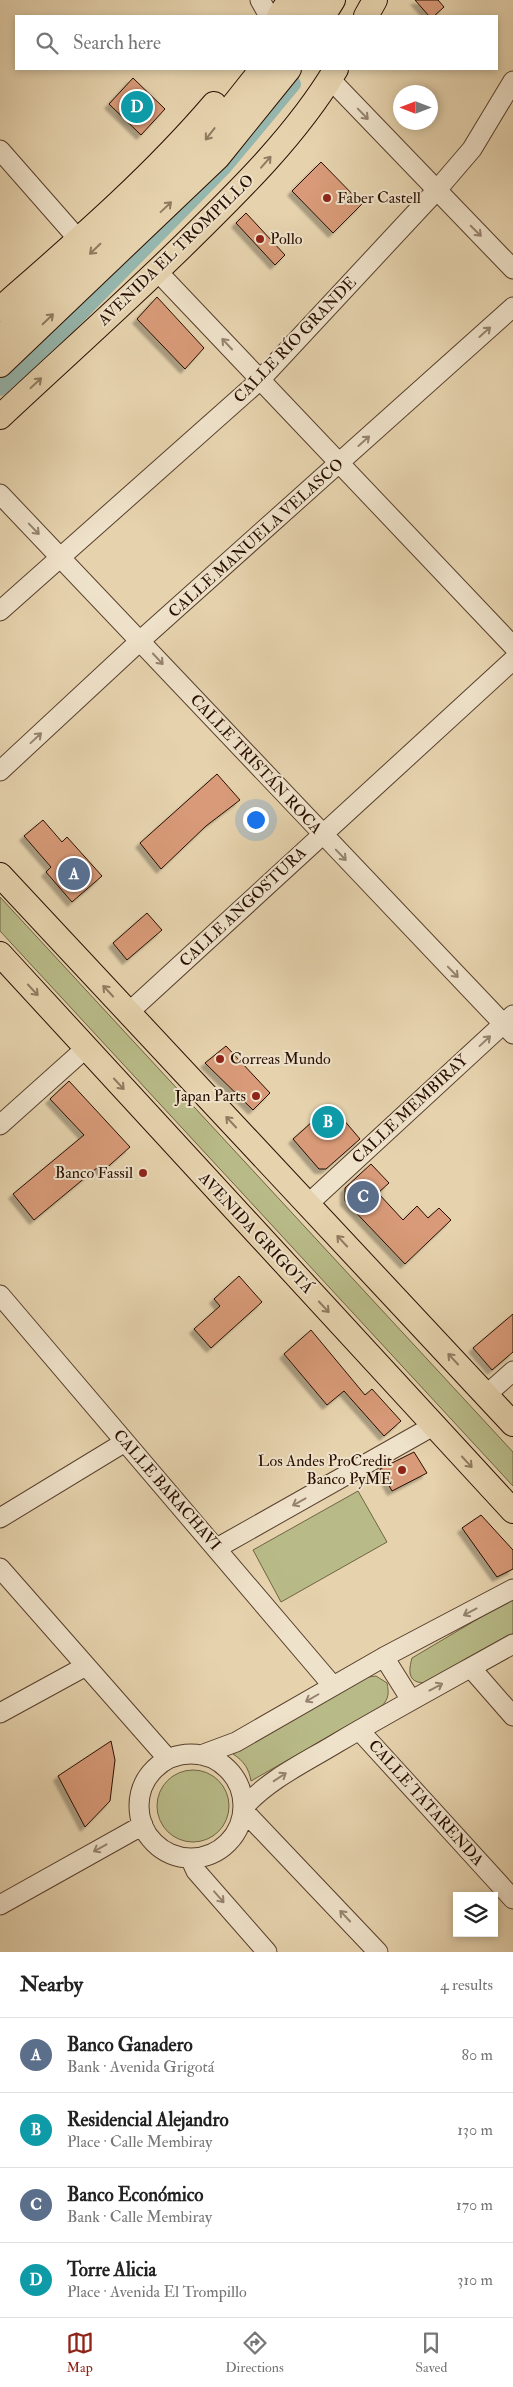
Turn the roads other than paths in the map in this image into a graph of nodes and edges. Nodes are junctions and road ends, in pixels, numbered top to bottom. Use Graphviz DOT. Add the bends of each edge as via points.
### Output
graph roads {
  1 [pos="260,0"];
  2 [pos="290,0"];
  3 [pos="311,0"];
  4 [pos="333,0"];
  5 [pos="362,0"];
  6 [pos="375,0"];
  7 [pos="268,15"];
  8 [pos="280,15"];
  9 [pos="301,15"];
  10 [pos="324,15"];
  11 [pos="359,15"];
  12 [pos="367,15"];
  13 [pos="240,70"];
  14 [pos="250,70"];
  15 [pos="261,70"];
  16 [pos="287,70"];
  17 [pos="333,74"];
  18 [pos="513,81"];
  19 [pos="227,87"];
  20 [pos="0,150"];
  21 [pos="436,191"];
  22 [pos="79,240"];
  23 [pos="513,269"];
  24 [pos="72,270"];
  25 [pos="158,271"];
  26 [pos="18,294"];
  27 [pos="513,307"];
  28 [pos="0,309"];
  29 [pos="0,338"];
  30 [pos="0,365"];
  31 [pos="260,380"];
  32 [pos="0,417"];
  33 [pos="340,463"];
  34 [pos="0,494"];
  35 [pos="62,556"];
  36 [pos="0,611"];
  37 [pos="141,640"];
  38 [pos="513,646"];
  39 [pos="513,660"];
  40 [pos="0,771"];
  41 [pos="322,835"];
  42 [pos="0,875"];
  43 [pos="0,954"];
  44 [pos="128,1013"];
  45 [pos="510,1024"];
  46 [pos="86,1048"];
  47 [pos="0,1126"];
  48 [pos="308,1204"];
  49 [pos="0,1294"];
  50 [pos="513,1372"];
  51 [pos="486,1395"];
  52 [pos="513,1424"];
  53 [pos="433,1426"];
  54 [pos="125,1442"];
  55 [pos="513,1511"];
  56 [pos="0,1518"];
  57 [pos="217,1548"];
  58 [pos="0,1568"];
  59 [pos="513,1589"];
  60 [pos="513,1644"];
  61 [pos="384,1657"];
  62 [pos="86,1666"];
  63 [pos="471,1668"];
  64 [pos="333,1686"];
  65 [pos="411,1700"];
  66 [pos="0,1713"];
  67 [pos="513,1716"];
  68 [pos="359,1730"];
  69 [pos="201,1755"];
  70 [pos="168,1759"];
  71 [pos="243,1809"];
  72 [pos="143,1824"];
  73 [pos="190,1858"];
  74 [pos="513,1899"];
  75 [pos="0,1905"];
  76 [pos="266,1952"];
  77 [pos="378,1952"];
  1 -- 7 [label="street"];
  2 -- 8 [label="main road"];
  3 -- 9 [label="main road"];
  4 -- 10 [label="main road"];
  5 -- 11 [label="main road"];
  6 -- 12 [label="main road"];
  13 -- 19 [label="main road"];
  14 -- 19 [label="main road"];
  15 -- 24 [label="main road, one-way" via="204,142"];
  30 -- 16 [label="main road, one-way" via="218,157"];
  17 -- 21 [label="street, one-way"];
  25 -- 17 [label="main road, AVENIDA EL TROMPILLO, one-way" via="246,185"];
  18 -- 21 [label="street, CALLE RÍO GRANDE" via="472,149"];
  19 -- 22 [label="main road" via="192,130"];
  20 -- 22 [label="street"];
  21 -- 23 [label="street, one-way"];
  21 -- 31 [label="street, CALLE RÍO GRANDE"];
  22 -- 26 [label="main road"];
  24 -- 26 [label="main road"];
  24 -- 29 [label="main road"];
  31 -- 25 [label="street, one-way"];
  32 -- 25 [label="main road, AVENIDA EL TROMPILLO, one-way"];
  26 -- 28 [label="main road"];
  33 -- 27 [label="street, CALLE MANUELA VELASCO, one-way"];
  31 -- 33 [label="street"];
  31 -- 35 [label="street, CALLE RÍO GRANDE"];
  33 -- 37 [label="street, CALLE MANUELA VELASCO"];
  33 -- 38 [label="street"];
  34 -- 35 [label="street, CALLE TRISTÁN ROCA, one-way"];
  35 -- 36 [label="street, CALLE RÍO GRANDE"];
  35 -- 37 [label="street, CALLE TRISTÁN ROCA"];
  40 -- 37 [label="street, CALLE MANUELA VELASCO, one-way"];
  37 -- 41 [label="street, CALLE TRISTÁN ROCA, one-way"];
  39 -- 41 [label="street, CALLE ANGOSTURA"];
  41 -- 44 [label="street, CALLE ANGOSTURA"];
  41 -- 45 [label="street, CALLE TRISTÁN ROCA, one-way"];
  44 -- 42 [label="main road, one-way"];
  43 -- 46 [label="main road, AVENIDA GRIGOTÁ, one-way"];
  48 -- 44 [label="main road, one-way"];
  48 -- 45 [label="street, CALLE MEMBIRAY, one-way"];
  46 -- 47 [label="street"];
  46 -- 53 [label="main road, AVENIDA GRIGOTÁ, one-way"];
  51 -- 48 [label="main road, one-way"];
  49 -- 54 [label="street, CALLE BARACHAVI"];
  50 -- 51 [label="street"];
  51 -- 52 [label="main road"];
  53 -- 55 [label="main road, AVENIDA GRIGOTÁ, one-way"];
  53 -- 57 [label="street, one-way"];
  54 -- 56 [label="street"];
  54 -- 57 [label="street, CALLE BARACHAVI"];
  57 -- 64 [label="street, CALLE BARACHAVI"];
  58 -- 62 [label="street"];
  59 -- 61 [label="street, one-way"];
  60 -- 63 [label="street"];
  61 -- 64 [label="street"];
  61 -- 65 [label="street"];
  62 -- 66 [label="street"];
  62 -- 70 [label="street"];
  65 -- 63 [label="street, one-way"];
  63 -- 67 [label="street"];
  64 -- 69 [label="street, one-way" via="236,1742"];
  65 -- 68 [label="street"];
  71 -- 68 [label="street, one-way" via="257,1792 280,1776"];
  68 -- 74 [label="street, CALLE TATARENDA"];
  69 -- 70 [label="street"];
  69 -- 71 [label="street" via="217,1761 231,1773 240,1788"];
  70 -- 72 [label="street" via="146,1780 140,1802"];
  71 -- 73 [label="street" via="233,1836 222,1848 207,1856"];
  77 -- 71 [label="street, one-way"];
  72 -- 73 [label="street" via="161,1849 175,1856"];
  72 -- 75 [label="street, one-way"];
  73 -- 76 [label="street, one-way" via="196,1870"];
}
